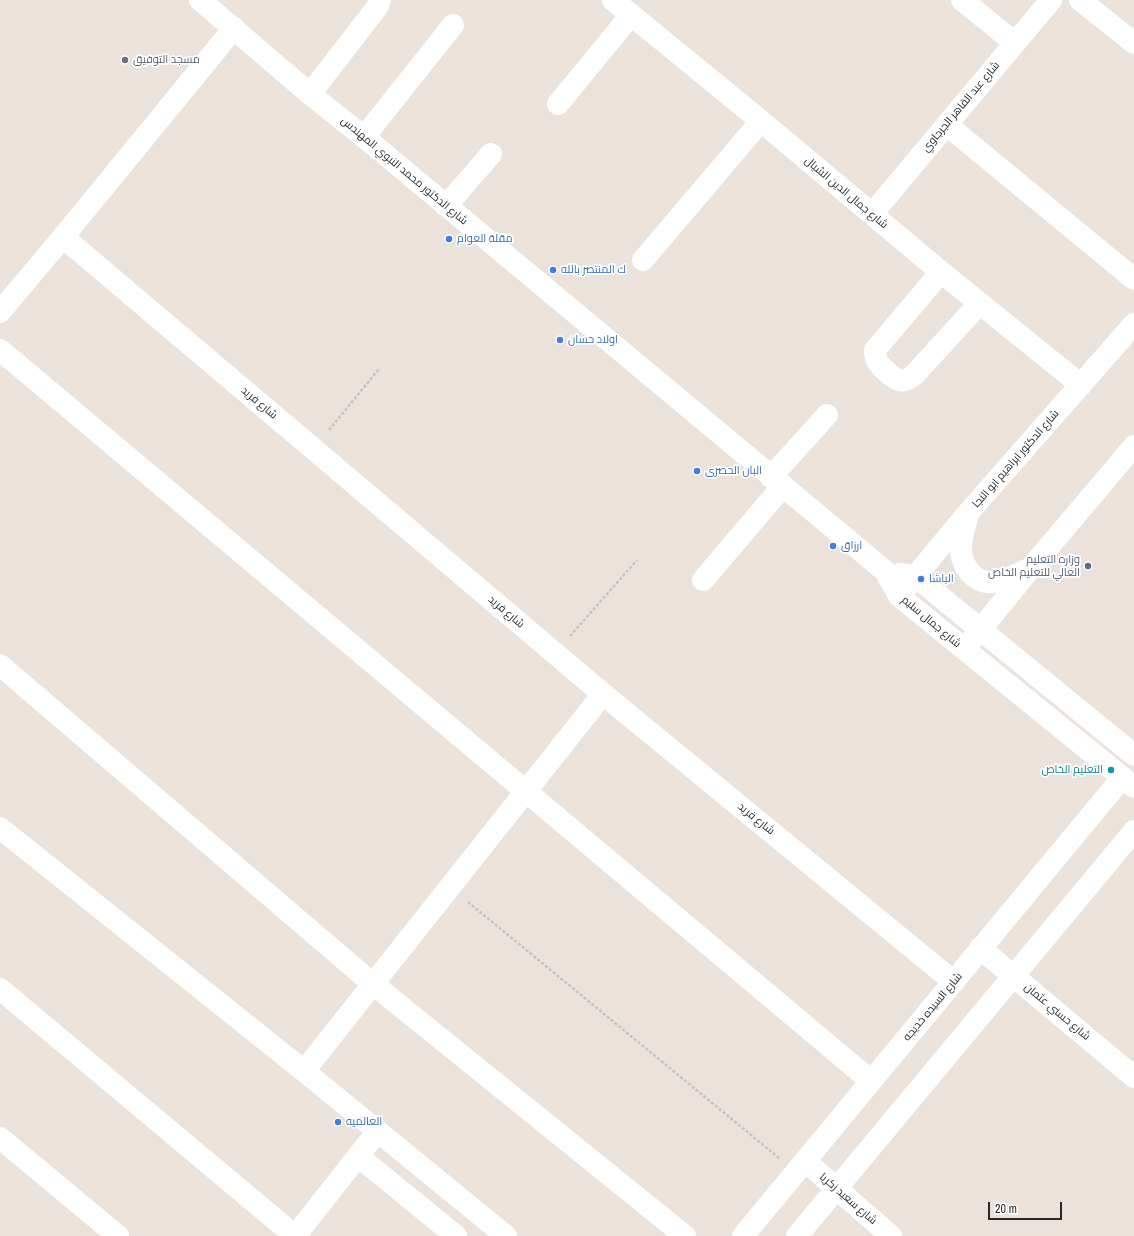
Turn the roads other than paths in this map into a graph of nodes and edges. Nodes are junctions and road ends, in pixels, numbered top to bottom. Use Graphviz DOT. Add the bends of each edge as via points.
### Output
graph roads {
  1 [pos="200,0"];
  2 [pos="380,0"];
  3 [pos="613,0"];
  4 [pos="962,0"];
  5 [pos="1051,0"];
  6 [pos="1080,0"];
  7 [pos="631,15"];
  8 [pos="453,25"];
  9 [pos="234,28"];
  10 [pos="1015,43"];
  11 [pos="1134,43"];
  12 [pos="310,94"];
  13 [pos="558,104"];
  14 [pos="761,121"];
  15 [pos="947,125"];
  16 [pos="364,137"];
  17 [pos="491,154"];
  18 [pos="446,206"];
  19 [pos="872,214"];
  20 [pos="63,237"];
  21 [pos="643,260"];
  22 [pos="941,272"];
  23 [pos="1134,279"];
  24 [pos="980,304"];
  25 [pos="0,312"];
  26 [pos="1134,324"];
  27 [pos="0,350"];
  28 [pos="1081,385"];
  29 [pos="827,415"];
  30 [pos="1134,446"];
  31 [pos="777,481"];
  32 [pos="968,513"];
  33 [pos="1030,569"];
  34 [pos="885,571"];
  35 [pos="915,576"];
  36 [pos="703,580"];
  37 [pos="899,596"];
  38 [pos="981,629"];
  39 [pos="964,650"];
  40 [pos="0,665"];
  41 [pos="603,694"];
  42 [pos="1134,755"];
  43 [pos="1128,783"];
  44 [pos="526,792"];
  45 [pos="0,828"];
  46 [pos="1134,831"];
  47 [pos="980,948"];
  48 [pos="1014,976"];
  49 [pos="954,982"];
  50 [pos="373,984"];
  51 [pos="0,990"];
  52 [pos="304,1071"];
  53 [pos="1134,1077"];
  54 [pos="871,1081"];
  55 [pos="377,1132"];
  56 [pos="0,1138"];
  57 [pos="358,1156"];
  58 [pos="801,1167"];
  59 [pos="837,1188"];
  60 [pos="118,1236"];
  61 [pos="295,1236"];
  62 [pos="456,1236"];
  63 [pos="506,1236"];
  64 [pos="685,1236"];
  65 [pos="743,1236"];
  66 [pos="797,1236"];
  67 [pos="891,1236"];
  1 -- 9 [label="street, شارع الدكتور محمد النبوي المهندس"];
  2 -- 12 [label="street"];
  3 -- 7 [label="street, شارع جمال الدين الشيال"];
  4 -- 10 [label="street"];
  5 -- 10 [label="street, شارع عبد القاهر الجرجاوي"];
  6 -- 11 [label="street"];
  7 -- 13 [label="street"];
  7 -- 14 [label="street, شارع جمال الدين الشيال"];
  8 -- 16 [label="street"];
  9 -- 12 [label="street, شارع الدكتور محمد النبوي المهندس"];
  9 -- 20 [label="street"];
  10 -- 15 [label="street, شارع عبد القاهر الجرجاوي"];
  12 -- 16 [label="street, شارع الدكتور محمد النبوي المهندس"];
  14 -- 19 [label="street, شارع جمال الدين الشيال"];
  14 -- 21 [label="street"];
  15 -- 19 [label="street, شارع عبد القاهر الجرجاوي"];
  15 -- 23 [label="street"];
  16 -- 18 [label="street, شارع الدكتور محمد النبوي المهندس"];
  17 -- 18 [label="street"];
  18 -- 31 [label="street, شارع الدكتور محمد النبوي المهندس"];
  19 -- 22 [label="street, شارع جمال الدين الشيال"];
  20 -- 25 [label="street"];
  20 -- 41 [label="street, شارع فريد"];
  22 -- 24 [label="street, شارع جمال الدين الشيال"];
  22 -- 24 [label="street" via="876,350 875,358 879,365 894,379 908,380 914,375"];
  24 -- 28 [label="street, شارع جمال الدين الشيال"];
  26 -- 28 [label="street, شارع الدكتور ابراهيم ابو النجا"];
  27 -- 44 [label="street"];
  28 -- 32 [label="street, شارع الدكتور ابراهيم ابو النجا"];
  29 -- 31 [label="street"];
  30 -- 33 [label="street"];
  31 -- 34 [label="street, شارع الدكتور محمد النبوي المهندس"];
  31 -- 36 [label="street"];
  32 -- 33 [label="street" via="960,546 962,559 968,570 978,579 988,582 998,581"];
  32 -- 35 [label="street, شارع الدكتور ابراهيم ابو النجا"];
  33 -- 38 [label="street"];
  34 -- 35 [label="street"];
  34 -- 37 [label="street, شارع جمال سليم"];
  35 -- 37 [label="street, شارع الدكتور ابراهيم ابو النجا"];
  35 -- 38 [label="street"];
  37 -- 39 [label="street, شارع جمال سليم"];
  38 -- 39 [label="street"];
  38 -- 42 [label="street"];
  39 -- 43 [label="street, شارع جمال سليم"];
  40 -- 50 [label="street"];
  41 -- 44 [label="street"];
  41 -- 49 [label="street, شارع فريد"];
  43 -- 47 [label="street, شارع السيده خديجه"];
  44 -- 50 [label="street"];
  44 -- 54 [label="street"];
  45 -- 52 [label="street"];
  46 -- 48 [label="street"];
  47 -- 48 [label="street, شارع حسني عثمان"];
  47 -- 49 [label="street, شارع السيده خديجه"];
  48 -- 53 [label="street, شارع حسني عثمان"];
  48 -- 59 [label="street"];
  49 -- 54 [label="street, شارع السيده خديجه"];
  50 -- 52 [label="street"];
  50 -- 64 [label="street"];
  51 -- 61 [label="street"];
  52 -- 55 [label="street"];
  54 -- 58 [label="street, شارع السيده خديجه"];
  55 -- 57 [label="street"];
  55 -- 63 [label="street"];
  56 -- 60 [label="street"];
  57 -- 61 [label="street"];
  57 -- 62 [label="street"];
  58 -- 59 [label="street, شارع سعيد زكريا"];
  58 -- 65 [label="street, شارع السيده خديجه"];
  59 -- 66 [label="street"];
  59 -- 67 [label="street, شارع سعيد زكريا"];
}
